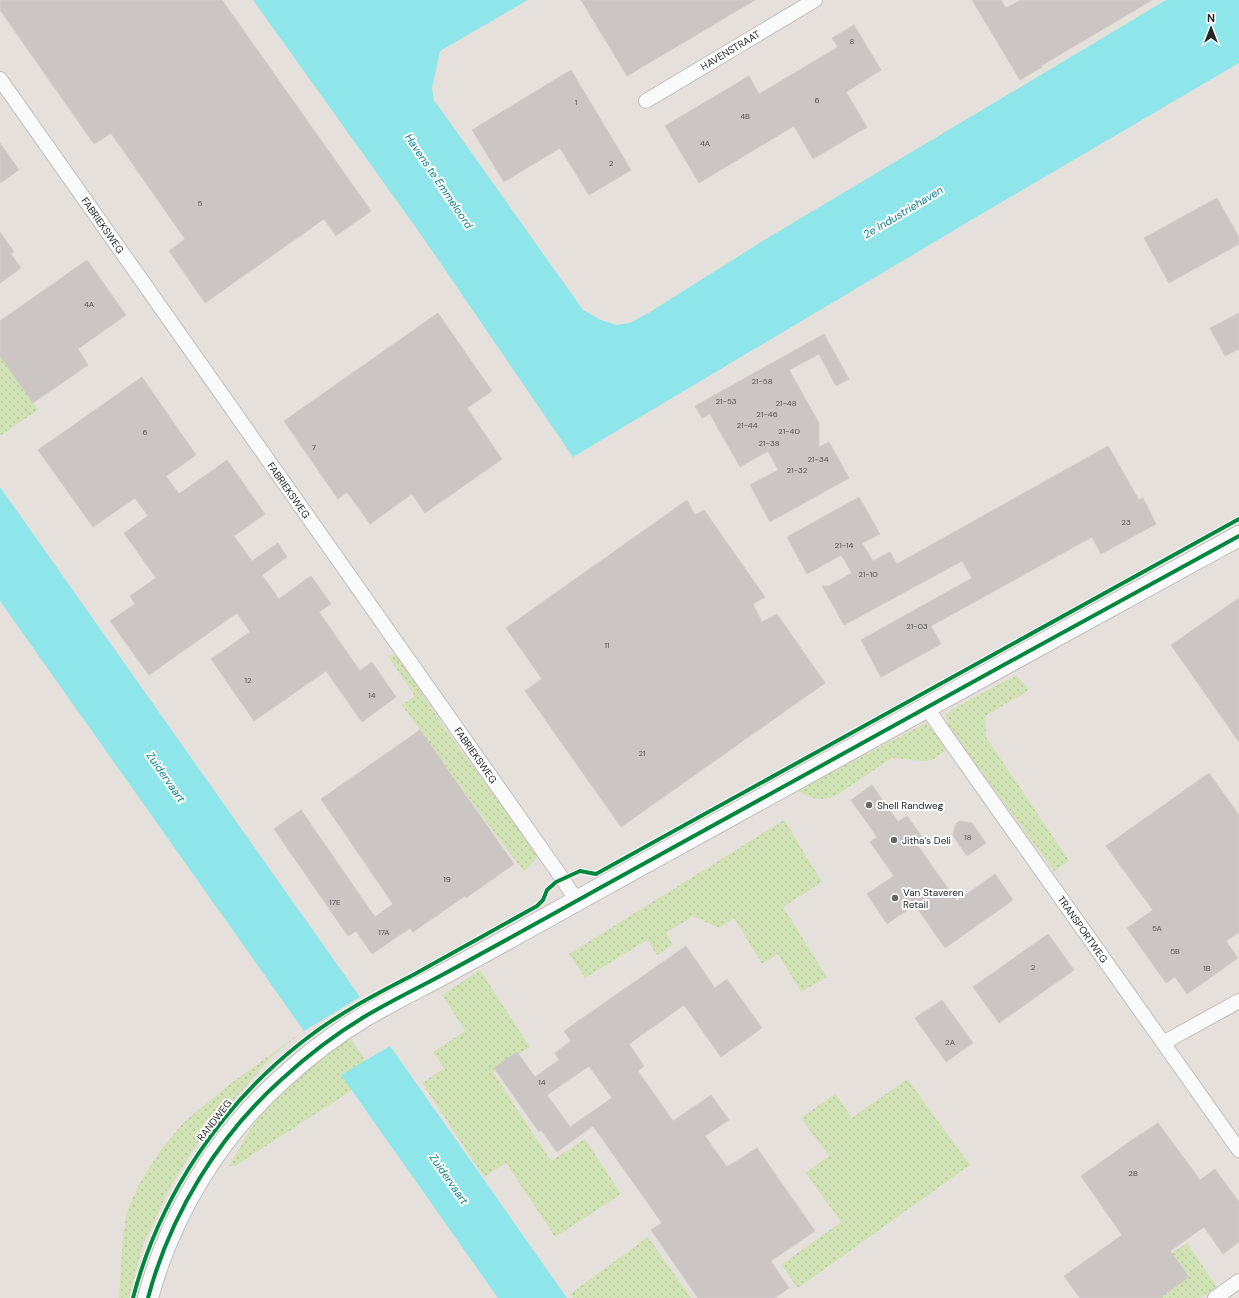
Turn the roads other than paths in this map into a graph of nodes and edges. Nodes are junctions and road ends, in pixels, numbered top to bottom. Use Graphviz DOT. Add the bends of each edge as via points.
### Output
graph roads {
  1 [pos="815,0"];
  2 [pos="0,79"];
  3 [pos="646,101"];
  4 [pos="1239,536"];
  5 [pos="927,708"];
  6 [pos="576,901"];
  7 [pos="1239,1001"];
  8 [pos="1163,1043"];
  9 [pos="1239,1150"];
  10 [pos="1239,1281"];
  11 [pos="148,1298"];
  12 [pos="1215,1298"];
  1 -- 3 [label="street, HAVENSTRAAT"];
  2 -- 6 [label="street, FABRIEKSWEG"];
  4 -- 5 [label="street"];
  5 -- 6 [label="street"];
  5 -- 8 [label="street, TRANSPORTWEG"];
  6 -- 11 [label="street" via="364,1017 322,1045 280,1080 242,1119 205,1169 169,1240"];
  7 -- 8 [label="street"];
  8 -- 9 [label="street, TRANSPORTWEG"];
  10 -- 12 [label="street"];
}
